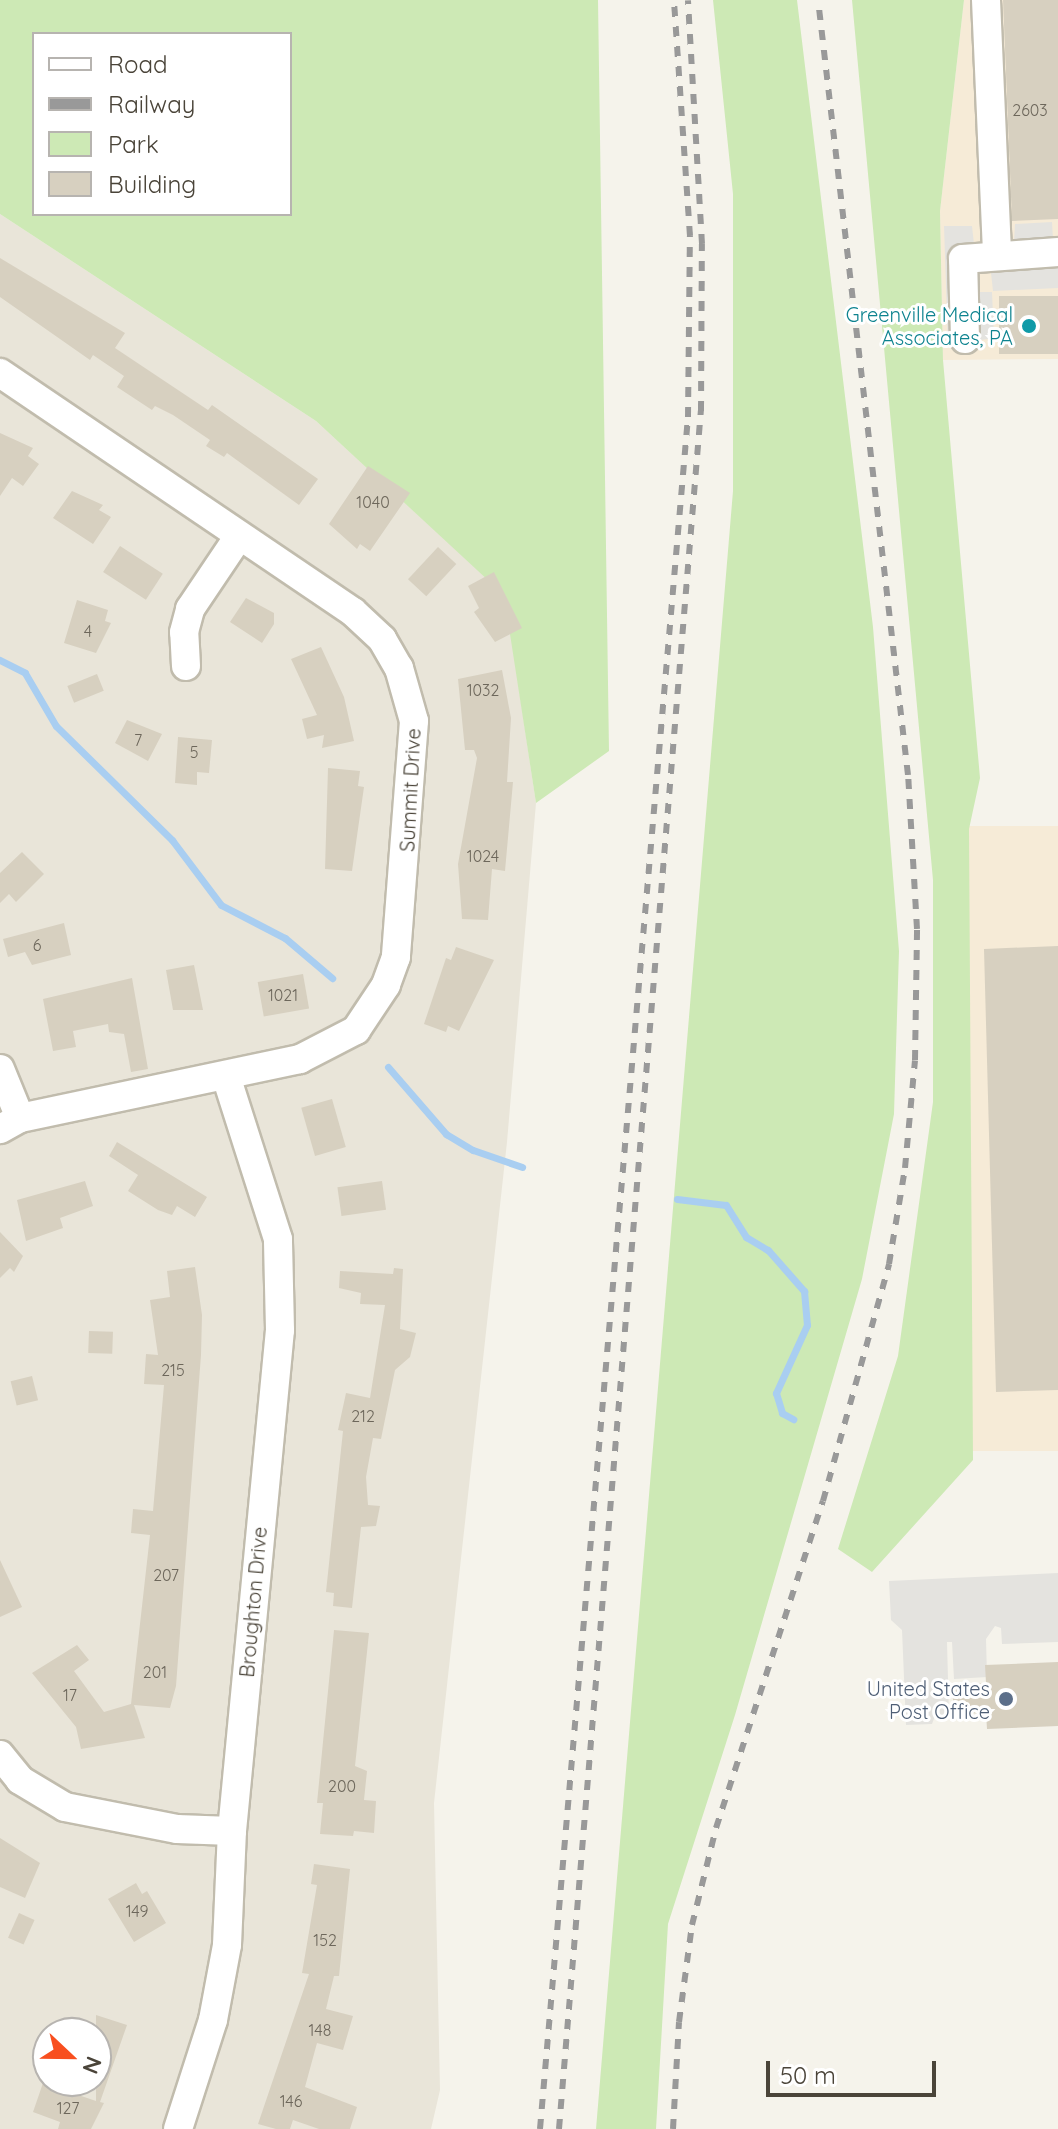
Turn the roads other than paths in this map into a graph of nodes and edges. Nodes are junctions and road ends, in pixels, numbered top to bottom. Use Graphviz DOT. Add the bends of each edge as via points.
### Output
graph roads {
  1 [pos="986,0"];
  2 [pos="1058,252"];
  3 [pos="997,256"];
  4 [pos="965,339"];
  5 [pos="0,373"];
  6 [pos="239,536"];
  7 [pos="186,666"];
  8 [pos="0,1069"];
  9 [pos="226,1076"];
  10 [pos="10,1124"];
  11 [pos="0,1755"];
  12 [pos="232,1831"];
  13 [pos="178,2129"];
  1 -- 3 [label="street"];
  2 -- 3 [label="street"];
  3 -- 4 [label="street" via="963,259"];
  5 -- 6 [label="street, Summit Drive"];
  6 -- 7 [label="street" via="190,609 184,632"];
  6 -- 9 [label="street, Summit Drive" via="353,612 382,639 410,695 414,759 396,957 370,1013 356,1030 322,1051"];
  8 -- 10 [label="street"];
  9 -- 10 [label="street, Summit Drive"];
  9 -- 12 [label="street, Broughton Drive" via="270,1200 282,1277"];
  11 -- 12 [label="street" via="20,1780 65,1807 177,1829"];
  12 -- 13 [label="street, Broughton Drive" via="227,1945 213,2020"];
}
